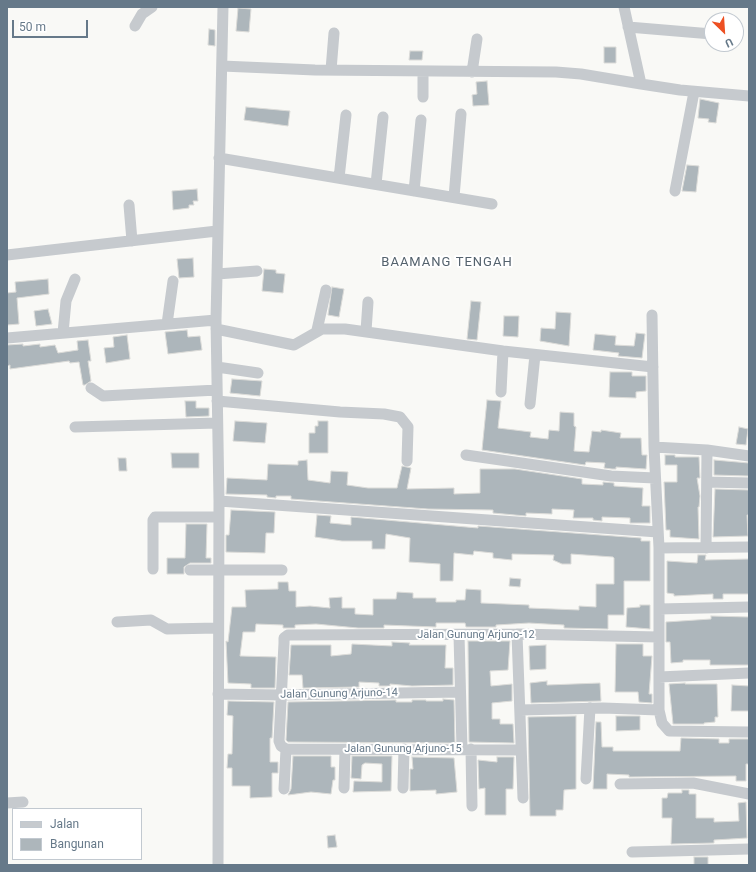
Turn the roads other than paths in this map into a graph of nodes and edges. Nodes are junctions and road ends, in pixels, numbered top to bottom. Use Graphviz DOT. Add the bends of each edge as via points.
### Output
graph roads {
  1 [pos="152,7"];
  2 [pos="223,7"];
  3 [pos="624,7"];
  4 [pos="135,26"];
  5 [pos="628,27"];
  6 [pos="334,33"];
  7 [pos="704,33"];
  8 [pos="477,39"];
  9 [pos="222,66"];
  10 [pos="331,70"];
  11 [pos="423,72"];
  12 [pos="472,72"];
  13 [pos="641,84"];
  14 [pos="694,92"];
  15 [pos="749,96"];
  16 [pos="423,97"];
  17 [pos="461,114"];
  18 [pos="346,115"];
  19 [pos="383,117"];
  20 [pos="421,120"];
  21 [pos="219,158"];
  22 [pos="339,178"];
  23 [pos="376,184"];
  24 [pos="414,191"];
  25 [pos="675,191"];
  26 [pos="454,197"];
  27 [pos="492,204"];
  28 [pos="129,205"];
  29 [pos="217,231"];
  30 [pos="132,241"];
  31 [pos="7,255"];
  32 [pos="257,271"];
  33 [pos="217,274"];
  34 [pos="75,279"];
  35 [pos="173,281"];
  36 [pos="326,290"];
  37 [pos="368,302"];
  38 [pos="652,315"];
  39 [pos="167,324"];
  40 [pos="216,324"];
  41 [pos="317,330"];
  42 [pos="366,331"];
  43 [pos="63,334"];
  44 [pos="7,338"];
  45 [pos="503,351"];
  46 [pos="535,355"];
  47 [pos="217,367"];
  48 [pos="653,367"];
  49 [pos="258,373"];
  50 [pos="90,388"];
  51 [pos="501,392"];
  52 [pos="217,396"];
  53 [pos="530,404"];
  54 [pos="217,423"];
  55 [pos="74,427"];
  56 [pos="654,448"];
  57 [pos="707,450"];
  58 [pos="466,455"];
  59 [pos="749,456"];
  60 [pos="407,461"];
  61 [pos="655,478"];
  62 [pos="707,482"];
  63 [pos="749,484"];
  64 [pos="219,501"];
  65 [pos="218,517"];
  66 [pos="658,532"];
  67 [pos="749,547"];
  68 [pos="659,548"];
  69 [pos="706,548"];
  70 [pos="153,569"];
  71 [pos="218,569"];
  72 [pos="190,570"];
  73 [pos="282,570"];
  74 [pos="749,607"];
  75 [pos="659,609"];
  76 [pos="117,622"];
  77 [pos="218,628"];
  78 [pos="518,634"];
  79 [pos="459,635"];
  80 [pos="658,637"];
  81 [pos="749,673"];
  82 [pos="660,677"];
  83 [pos="460,692"];
  84 [pos="218,694"];
  85 [pos="281,695"];
  86 [pos="590,708"];
  87 [pos="520,710"];
  88 [pos="659,710"];
  89 [pos="749,732"];
  90 [pos="286,749"];
  91 [pos="404,749"];
  92 [pos="467,749"];
  93 [pos="345,750"];
  94 [pos="521,750"];
  95 [pos="586,779"];
  96 [pos="620,784"];
  97 [pos="344,788"];
  98 [pos="403,788"];
  99 [pos="284,789"];
  100 [pos="749,794"];
  101 [pos="523,798"];
  102 [pos="22,802"];
  103 [pos="7,803"];
  104 [pos="472,806"];
  105 [pos="749,849"];
  106 [pos="632,852"];
  107 [pos="218,865"];
  1 -- 4 [label="street" via="142,14"];
  2 -- 9 [label="street"];
  3 -- 5 [label="street"];
  5 -- 7 [label="street"];
  5 -- 13 [label="street"];
  6 -- 10 [label="street"];
  8 -- 12 [label="street"];
  9 -- 10 [label="street"];
  9 -- 21 [label="street"];
  10 -- 11 [label="street"];
  11 -- 12 [label="street"];
  11 -- 16 [label="street"];
  12 -- 13 [label="street" via="581,74"];
  13 -- 14 [label="street"];
  14 -- 15 [label="street"];
  14 -- 25 [label="street"];
  17 -- 26 [label="street"];
  18 -- 22 [label="street"];
  19 -- 23 [label="street"];
  20 -- 24 [label="street"];
  21 -- 22 [label="street"];
  21 -- 29 [label="street"];
  22 -- 23 [label="street"];
  23 -- 24 [label="street"];
  24 -- 26 [label="street"];
  26 -- 27 [label="street"];
  28 -- 30 [label="street"];
  29 -- 30 [label="street"];
  29 -- 33 [label="street"];
  30 -- 31 [label="street"];
  32 -- 33 [label="street"];
  33 -- 40 [label="street"];
  34 -- 43 [label="street" via="66,301"];
  35 -- 39 [label="street"];
  36 -- 41 [label="street"];
  37 -- 42 [label="street"];
  38 -- 48 [label="street"];
  39 -- 40 [label="street"];
  39 -- 43 [label="street"];
  40 -- 41 [label="street" via="294,344"];
  40 -- 47 [label="street"];
  41 -- 42 [label="street" via="332,328"];
  42 -- 45 [label="street"];
  43 -- 44 [label="street"];
  45 -- 46 [label="street"];
  45 -- 51 [label="street"];
  46 -- 48 [label="street"];
  46 -- 53 [label="street"];
  47 -- 49 [label="street"];
  47 -- 52 [label="street"];
  48 -- 56 [label="street"];
  50 -- 52 [label="street" via="103,396"];
  52 -- 54 [label="street"];
  52 -- 60 [label="street" via="400,417 408,427"];
  54 -- 55 [label="street"];
  54 -- 64 [label="street"];
  56 -- 57 [label="street"];
  56 -- 61 [label="street"];
  57 -- 59 [label="street"];
  57 -- 62 [label="street"];
  58 -- 61 [label="street" via="611,476"];
  61 -- 66 [label="street"];
  62 -- 63 [label="street"];
  62 -- 69 [label="street"];
  64 -- 65 [label="street"];
  64 -- 66 [label="street"];
  65 -- 70 [label="street" via="155,517"];
  65 -- 71 [label="street"];
  66 -- 68 [label="street"];
  67 -- 69 [label="street"];
  68 -- 69 [label="street"];
  68 -- 75 [label="street"];
  71 -- 72 [label="street"];
  71 -- 73 [label="street"];
  71 -- 77 [label="street"];
  74 -- 75 [label="street"];
  75 -- 80 [label="street"];
  76 -- 77 [label="street" via="151,620 167,629"];
  77 -- 84 [label="street"];
  78 -- 79 [label="street, Jalan Gunung Arjuno-12"];
  78 -- 80 [label="street, Jalan Gunung Arjuno-12"];
  78 -- 87 [label="street"];
  79 -- 83 [label="street"];
  79 -- 85 [label="street, Jalan Gunung Arjuno-12" via="288,635 284,638"];
  80 -- 82 [label="street"];
  81 -- 82 [label="street"];
  82 -- 88 [label="street"];
  83 -- 85 [label="street, Jalan Gunung Arjuno-14"];
  83 -- 92 [label="street"];
  84 -- 85 [label="street, Jalan Gunung Arjuno-14"];
  84 -- 107 [label="street"];
  85 -- 90 [label="street" via="279,741"];
  86 -- 87 [label="street"];
  86 -- 88 [label="street"];
  86 -- 95 [label="street"];
  87 -- 94 [label="street"];
  88 -- 89 [label="street" via="662,723 669,731"];
  90 -- 93 [label="street, Jalan Gunung Arjuno-15"];
  90 -- 99 [label="street"];
  91 -- 92 [label="street, Jalan Gunung Arjuno-15"];
  91 -- 93 [label="street, Jalan Gunung Arjuno-15"];
  91 -- 98 [label="street"];
  92 -- 94 [label="street, Jalan Gunung Arjuno-15"];
  92 -- 104 [label="street"];
  93 -- 97 [label="street"];
  94 -- 101 [label="street"];
  96 -- 100 [label="street" via="693,783"];
  102 -- 103 [label="street"];
  105 -- 106 [label="street"];
}
